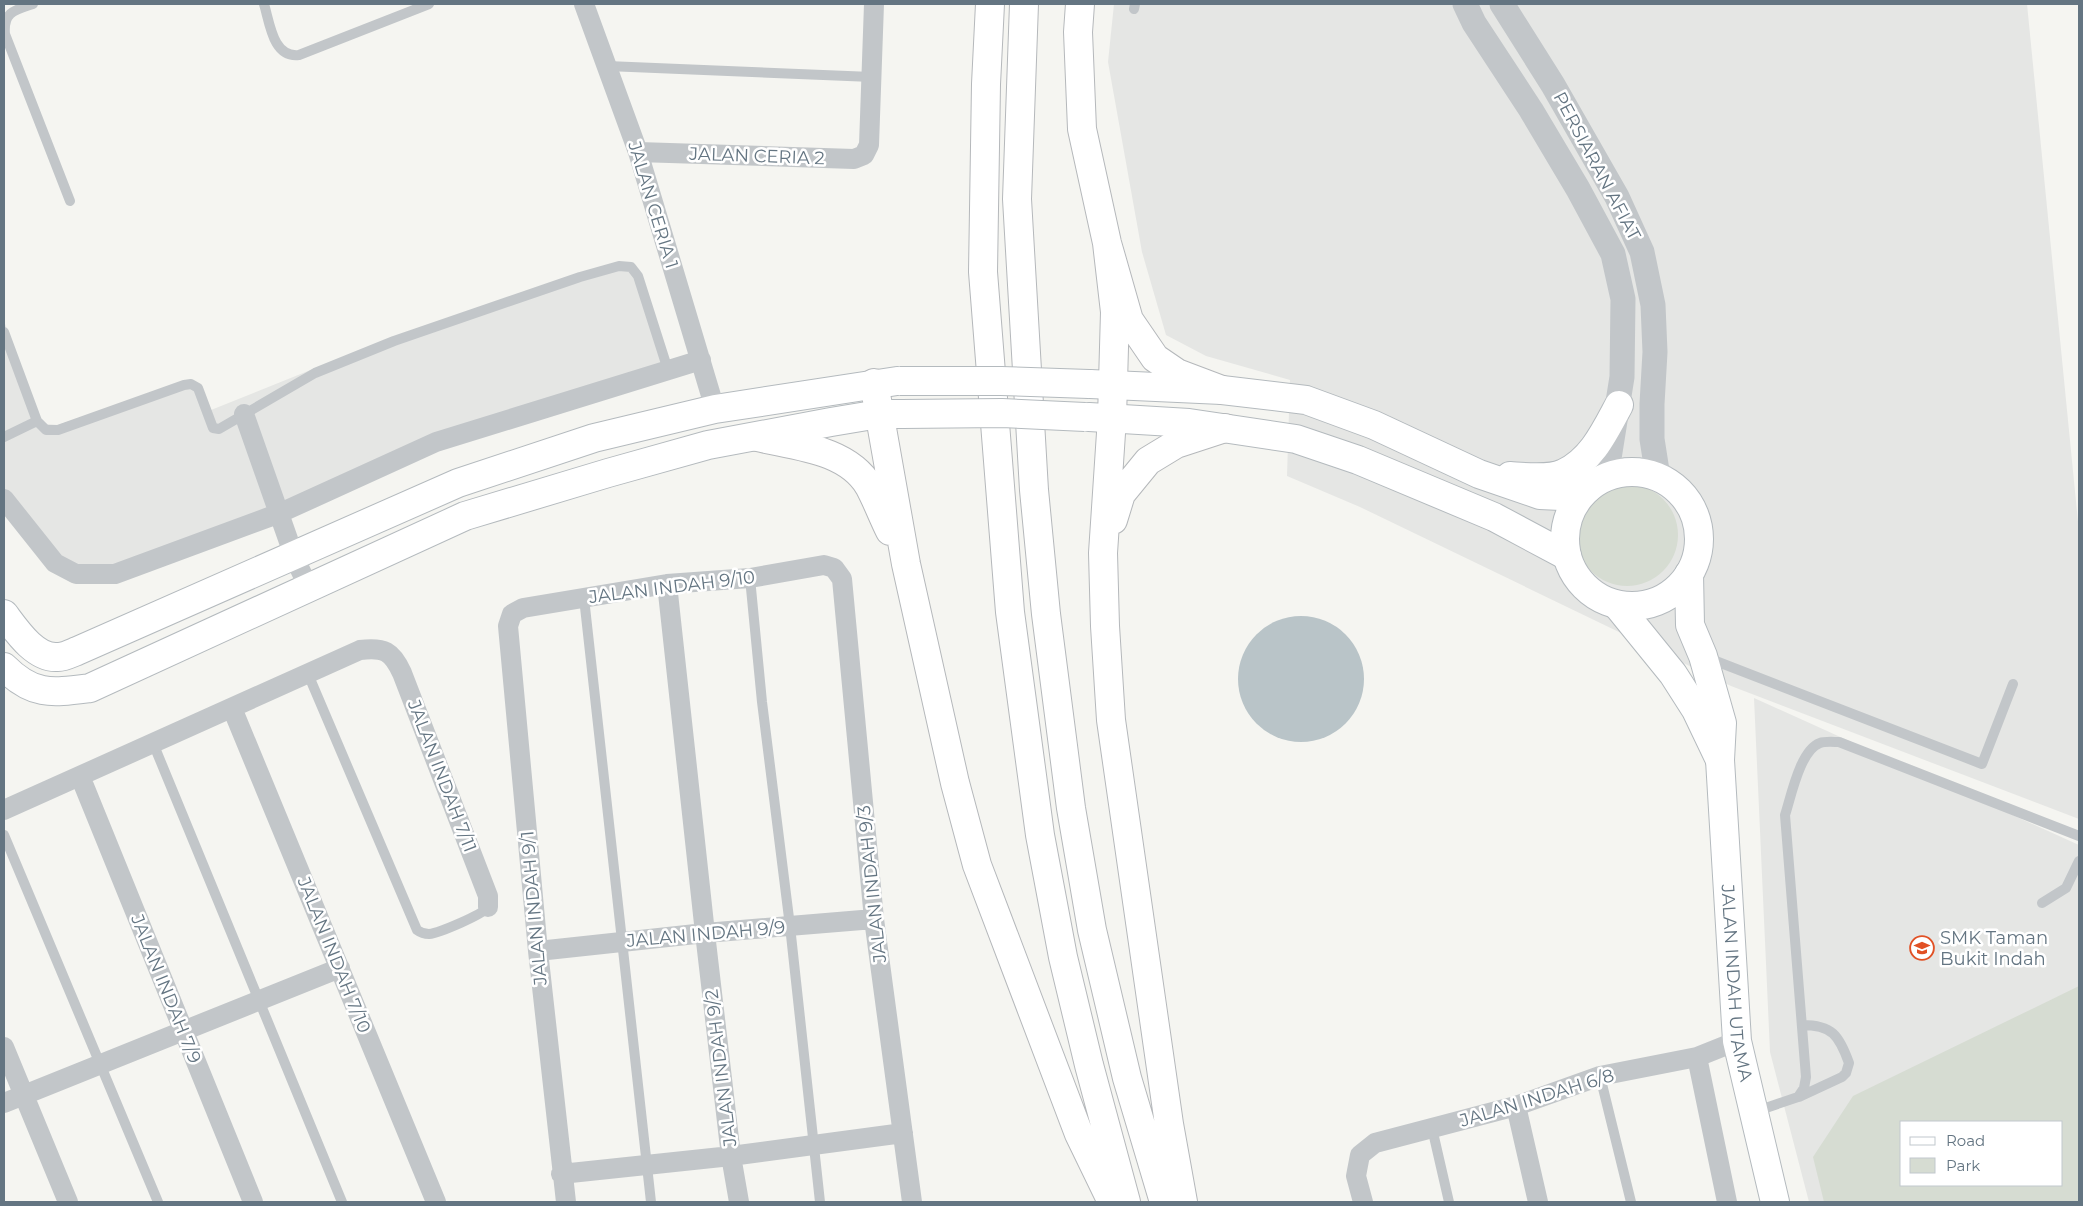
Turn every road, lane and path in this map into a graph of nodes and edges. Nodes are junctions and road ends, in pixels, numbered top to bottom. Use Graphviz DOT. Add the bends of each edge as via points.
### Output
graph roads {
  1 [pos="33,4"];
  2 [pos="264,4"];
  3 [pos="429,4"];
  4 [pos="584,4"];
  5 [pos="874,4"];
  6 [pos="990,4"];
  7 [pos="1024,4"];
  8 [pos="1080,4"];
  9 [pos="1464,4"];
  10 [pos="1502,4"];
  11 [pos="607,66"];
  12 [pos="872,77"];
  13 [pos="638,152"];
  14 [pos="70,201"];
  15 [pos="1107,243"];
  16 [pos="1646,272"];
  17 [pos="1618,276"];
  18 [pos="4,332"];
  19 [pos="701,360"];
  20 [pos="668,370"];
  21 [pos="887,382"];
  22 [pos="1101,385"];
  23 [pos="1222,390"];
  24 [pos="1619,406"];
  25 [pos="715,409"];
  26 [pos="244,414"];
  27 [pos="891,414"];
  28 [pos="1112,418"];
  29 [pos="37,421"];
  30 [pos="1225,428"];
  31 [pos="4,437"];
  32 [pos="757,437"];
  33 [pos="1479,474"];
  34 [pos="1597,482"];
  35 [pos="1670,484"];
  36 [pos="4,499"];
  37 [pos="280,513"];
  38 [pos="1103,553"];
  39 [pos="294,555"];
  40 [pos="1567,556"];
  41 [pos="906,564"];
  42 [pos="834,568"];
  43 [pos="1690,574"];
  44 [pos="750,578"];
  45 [pos="667,584"];
  46 [pos="308,588"];
  47 [pos="584,598"];
  48 [pos="1617,605"];
  49 [pos="4,614"];
  50 [pos="512,614"];
  51 [pos="1703,656"];
  52 [pos="4,667"];
  53 [pos="308,674"];
  54 [pos="2013,684"];
  55 [pos="232,708"];
  56 [pos="153,743"];
  57 [pos="1720,760"];
  58 [pos="80,776"];
  59 [pos="4,810"];
  60 [pos="4,835"];
  61 [pos="2079,836"];
  62 [pos="2079,861"];
  63 [pos="2042,904"];
  64 [pos="488,907"];
  65 [pos="874,919"];
  66 [pos="790,926"];
  67 [pos="705,933"];
  68 [pos="622,942"];
  69 [pos="538,951"];
  70 [pos="340,968"];
  71 [pos="259,1001"];
  72 [pos="1802,1025"];
  73 [pos="183,1031"];
  74 [pos="1737,1041"];
  75 [pos="4,1047"];
  76 [pos="1697,1057"];
  77 [pos="100,1064"];
  78 [pos="1600,1076"];
  79 [pos="24,1095"];
  80 [pos="1798,1097"];
  81 [pos="4,1103"];
  82 [pos="1516,1106"];
  83 [pos="1753,1112"];
  84 [pos="1432,1128"];
  85 [pos="903,1133"];
  86 [pos="814,1145"];
  87 [pos="731,1156"];
  88 [pos="647,1165"];
  89 [pos="561,1174"];
  90 [pos="68,1202"];
  91 [pos="158,1202"];
  92 [pos="253,1202"];
  93 [pos="342,1202"];
  94 [pos="436,1202"];
  95 [pos="566,1202"];
  96 [pos="651,1202"];
  97 [pos="739,1202"];
  98 [pos="820,1202"];
  99 [pos="912,1202"];
  100 [pos="1112,1202"];
  101 [pos="1126,1202"];
  102 [pos="1164,1202"];
  103 [pos="1183,1202"];
  104 [pos="1363,1202"];
  105 [pos="1449,1202"];
  106 [pos="1538,1202"];
  107 [pos="1631,1202"];
  108 [pos="1727,1202"];
  109 [pos="1774,1202"];
  1 -- 14 [label="lane" via="8,15 4,24 5,34"];
  2 -- 3 [label="lane" via="277,45 290,56"];
  4 -- 11 [label="street, JALAN CERIA 1"];
  5 -- 12 [label="street"];
  6 -- 101 [label="main road" via="983,272 1010,612 1040,835 1063,957"];
  7 -- 102 [label="main road" via="1017,199 1034,490 1046,614 1071,808 1092,930 1127,1078"];
  8 -- 15 [label="main road" via="1082,129"];
  9 -- 17 [label="street, PERSIARAN AFIAT" via="1578,189 1613,254"];
  10 -- 16 [label="street, PERSIARAN AFIAT" via="1553,85 1617,198 1642,252"];
  11 -- 12 [label="lane"];
  11 -- 13 [label="street, JALAN CERIA 1"];
  12 -- 13 [label="street, JALAN CERIA 2" via="869,146 864,155 854,159"];
  13 -- 19 [label="street, JALAN CERIA 1"];
  15 -- 22 [label="main road" via="1115,312"];
  15 -- 23 [label="main road" via="1130,320 1155,358 1177,373"];
  16 -- 17 [label="street"];
  16 -- 35 [label="street, PERSIARAN AFIAT" via="1653,305 1655,352 1652,439 1657,471"];
  17 -- 24 [label="street, PERSIARAN AFIAT" via="1623,299"];
  18 -- 29 [label="lane"];
  19 -- 20 [label="street"];
  19 -- 25 [label="street, JALAN CERIA 1"];
  20 -- 26 [label="lane" via="638,276 631,267 620,266 394,341 315,373"];
  20 -- 37 [label="street" via="436,442"];
  21 -- 22 [label="main road, bridge" via="1001,380"];
  21 -- 25 [label="main road"];
  21 -- 27 [label="main road"];
  22 -- 23 [label="main road"];
  22 -- 28 [label="main road"];
  23 -- 33 [label="main road" via="1306,400 1374,425"];
  24 -- 33 [label="main road" via="1596,446 1563,474 1536,478"];
  24 -- 34 [label="street, PERSIARAN AFIAT"];
  25 -- 39 [label="main road" via="594,438 458,483"];
  26 -- 29 [label="lane" via="219,429 213,428 198,388 191,384 58,430 46,430"];
  26 -- 37 [label="street"];
  27 -- 28 [label="main road, bridge" via="1002,412"];
  27 -- 32 [label="main road"];
  27 -- 41 [label="main road"];
  28 -- 30 [label="main road"];
  28 -- 38 [label="main road"];
  29 -- 31 [label="lane"];
  30 -- 38 [label="main road" via="1176,444 1148,461 1121,494"];
  30 -- 40 [label="main road" via="1296,439 1358,460 1494,517"];
  32 -- 41 [label="main road" via="816,450 846,462 868,485"];
  32 -- 46 [label="main road" via="708,445 465,516"];
  33 -- 34 [label="main road" via="1540,495 1561,496"];
  34 -- 35 [label="main road" via="1628,472 1650,475"];
  34 -- 40 [label="main road" via="1576,502 1568,519 1564,538"];
  35 -- 43 [label="main road" via="1684,498 1694,516 1699,535 1697,555"];
  36 -- 37 [label="street" via="55,563 76,574 95,575 115,574"];
  37 -- 39 [label="street"];
  38 -- 103 [label="main road" via="1111,720"];
  39 -- 46 [label="street"];
  39 -- 49 [label="main road" via="58,658 43,654 24,641"];
  40 -- 48 [label="main road" via="1585,588 1600,599"];
  41 -- 100 [label="main road" via="954,783 977,865 1079,1134"];
  42 -- 44 [label="street, JALAN INDAH 9/10" via="824,565"];
  42 -- 65 [label="street, JALAN INDAH 9/3" via="842,579"];
  43 -- 48 [label="main road" via="1676,590 1658,601 1638,607"];
  43 -- 51 [label="main road, JALAN INDAH UTAMA" via="1690,625"];
  44 -- 45 [label="street, JALAN INDAH 9/10"];
  44 -- 66 [label="lane"];
  45 -- 47 [label="street, JALAN INDAH 9/10"];
  45 -- 67 [label="street, JALAN INDAH 9/2"];
  46 -- 52 [label="main road" via="90,688 57,692 37,690 18,681"];
  47 -- 50 [label="street, JALAN INDAH 9/10" via="523,608"];
  47 -- 68 [label="lane"];
  48 -- 57 [label="main road" via="1673,674 1696,710"];
  50 -- 69 [label="street, JALAN INDAH 9/1" via="508,626"];
  51 -- 54 [label="lane" via="1982,764"];
  51 -- 57 [label="main road, JALAN INDAH UTAMA" via="1722,722"];
  53 -- 55 [label="street"];
  53 -- 64 [label="lane" via="417,930 432,933 480,914"];
  53 -- 64 [label="street, JALAN INDAH 7/11" via="360,650 385,650 396,660 488,896"];
  55 -- 56 [label="street"];
  55 -- 70 [label="street, JALAN INDAH 7/10"];
  56 -- 58 [label="street"];
  56 -- 71 [label="lane"];
  57 -- 74 [label="main road, JALAN INDAH UTAMA"];
  58 -- 59 [label="street"];
  58 -- 73 [label="street, JALAN INDAH 7/9"];
  60 -- 77 [label="lane"];
  61 -- 72 [label="lane" via="1839,742 1820,743 1808,753 1785,816"];
  62 -- 63 [label="lane" via="2066,888"];
  65 -- 66 [label="street, JALAN INDAH 9/9"];
  65 -- 85 [label="street, JALAN INDAH 9/3"];
  66 -- 67 [label="street, JALAN INDAH 9/9"];
  66 -- 86 [label="lane"];
  67 -- 68 [label="street, JALAN INDAH 9/9"];
  67 -- 87 [label="street, JALAN INDAH 9/2"];
  68 -- 69 [label="street, JALAN INDAH 9/9"];
  68 -- 88 [label="lane"];
  69 -- 89 [label="street, JALAN INDAH 9/1"];
  70 -- 71 [label="street"];
  70 -- 94 [label="street, JALAN INDAH 7/10"];
  71 -- 73 [label="street"];
  71 -- 93 [label="lane"];
  72 -- 80 [label="lane" via="1806,1077"];
  72 -- 80 [label="lane" via="1818,1025 1831,1031 1849,1063 1842,1077"];
  73 -- 77 [label="street"];
  73 -- 92 [label="street, JALAN INDAH 7/9"];
  74 -- 76 [label="street, JALAN INDAH 6/8"];
  74 -- 83 [label="main road, JALAN INDAH UTAMA"];
  75 -- 79 [label="street"];
  76 -- 78 [label="street, JALAN INDAH 6/8"];
  76 -- 108 [label="street"];
  77 -- 79 [label="street"];
  77 -- 91 [label="lane"];
  78 -- 82 [label="street, JALAN INDAH 6/8"];
  78 -- 107 [label="lane"];
  79 -- 81 [label="street"];
  79 -- 90 [label="street"];
  80 -- 83 [label="lane"];
  82 -- 84 [label="street, JALAN INDAH 6/8"];
  82 -- 106 [label="street"];
  83 -- 109 [label="main road, JALAN INDAH UTAMA"];
  84 -- 104 [label="street, JALAN INDAH 6/8" via="1375,1143 1360,1155 1356,1176"];
  84 -- 105 [label="lane"];
  85 -- 86 [label="street"];
  85 -- 99 [label="street, JALAN INDAH 9/3"];
  86 -- 87 [label="street"];
  86 -- 98 [label="lane"];
  87 -- 88 [label="street"];
  87 -- 97 [label="street, JALAN INDAH 9/2"];
  88 -- 89 [label="street"];
  88 -- 96 [label="lane"];
  89 -- 95 [label="street, JALAN INDAH 9/1"];
}
